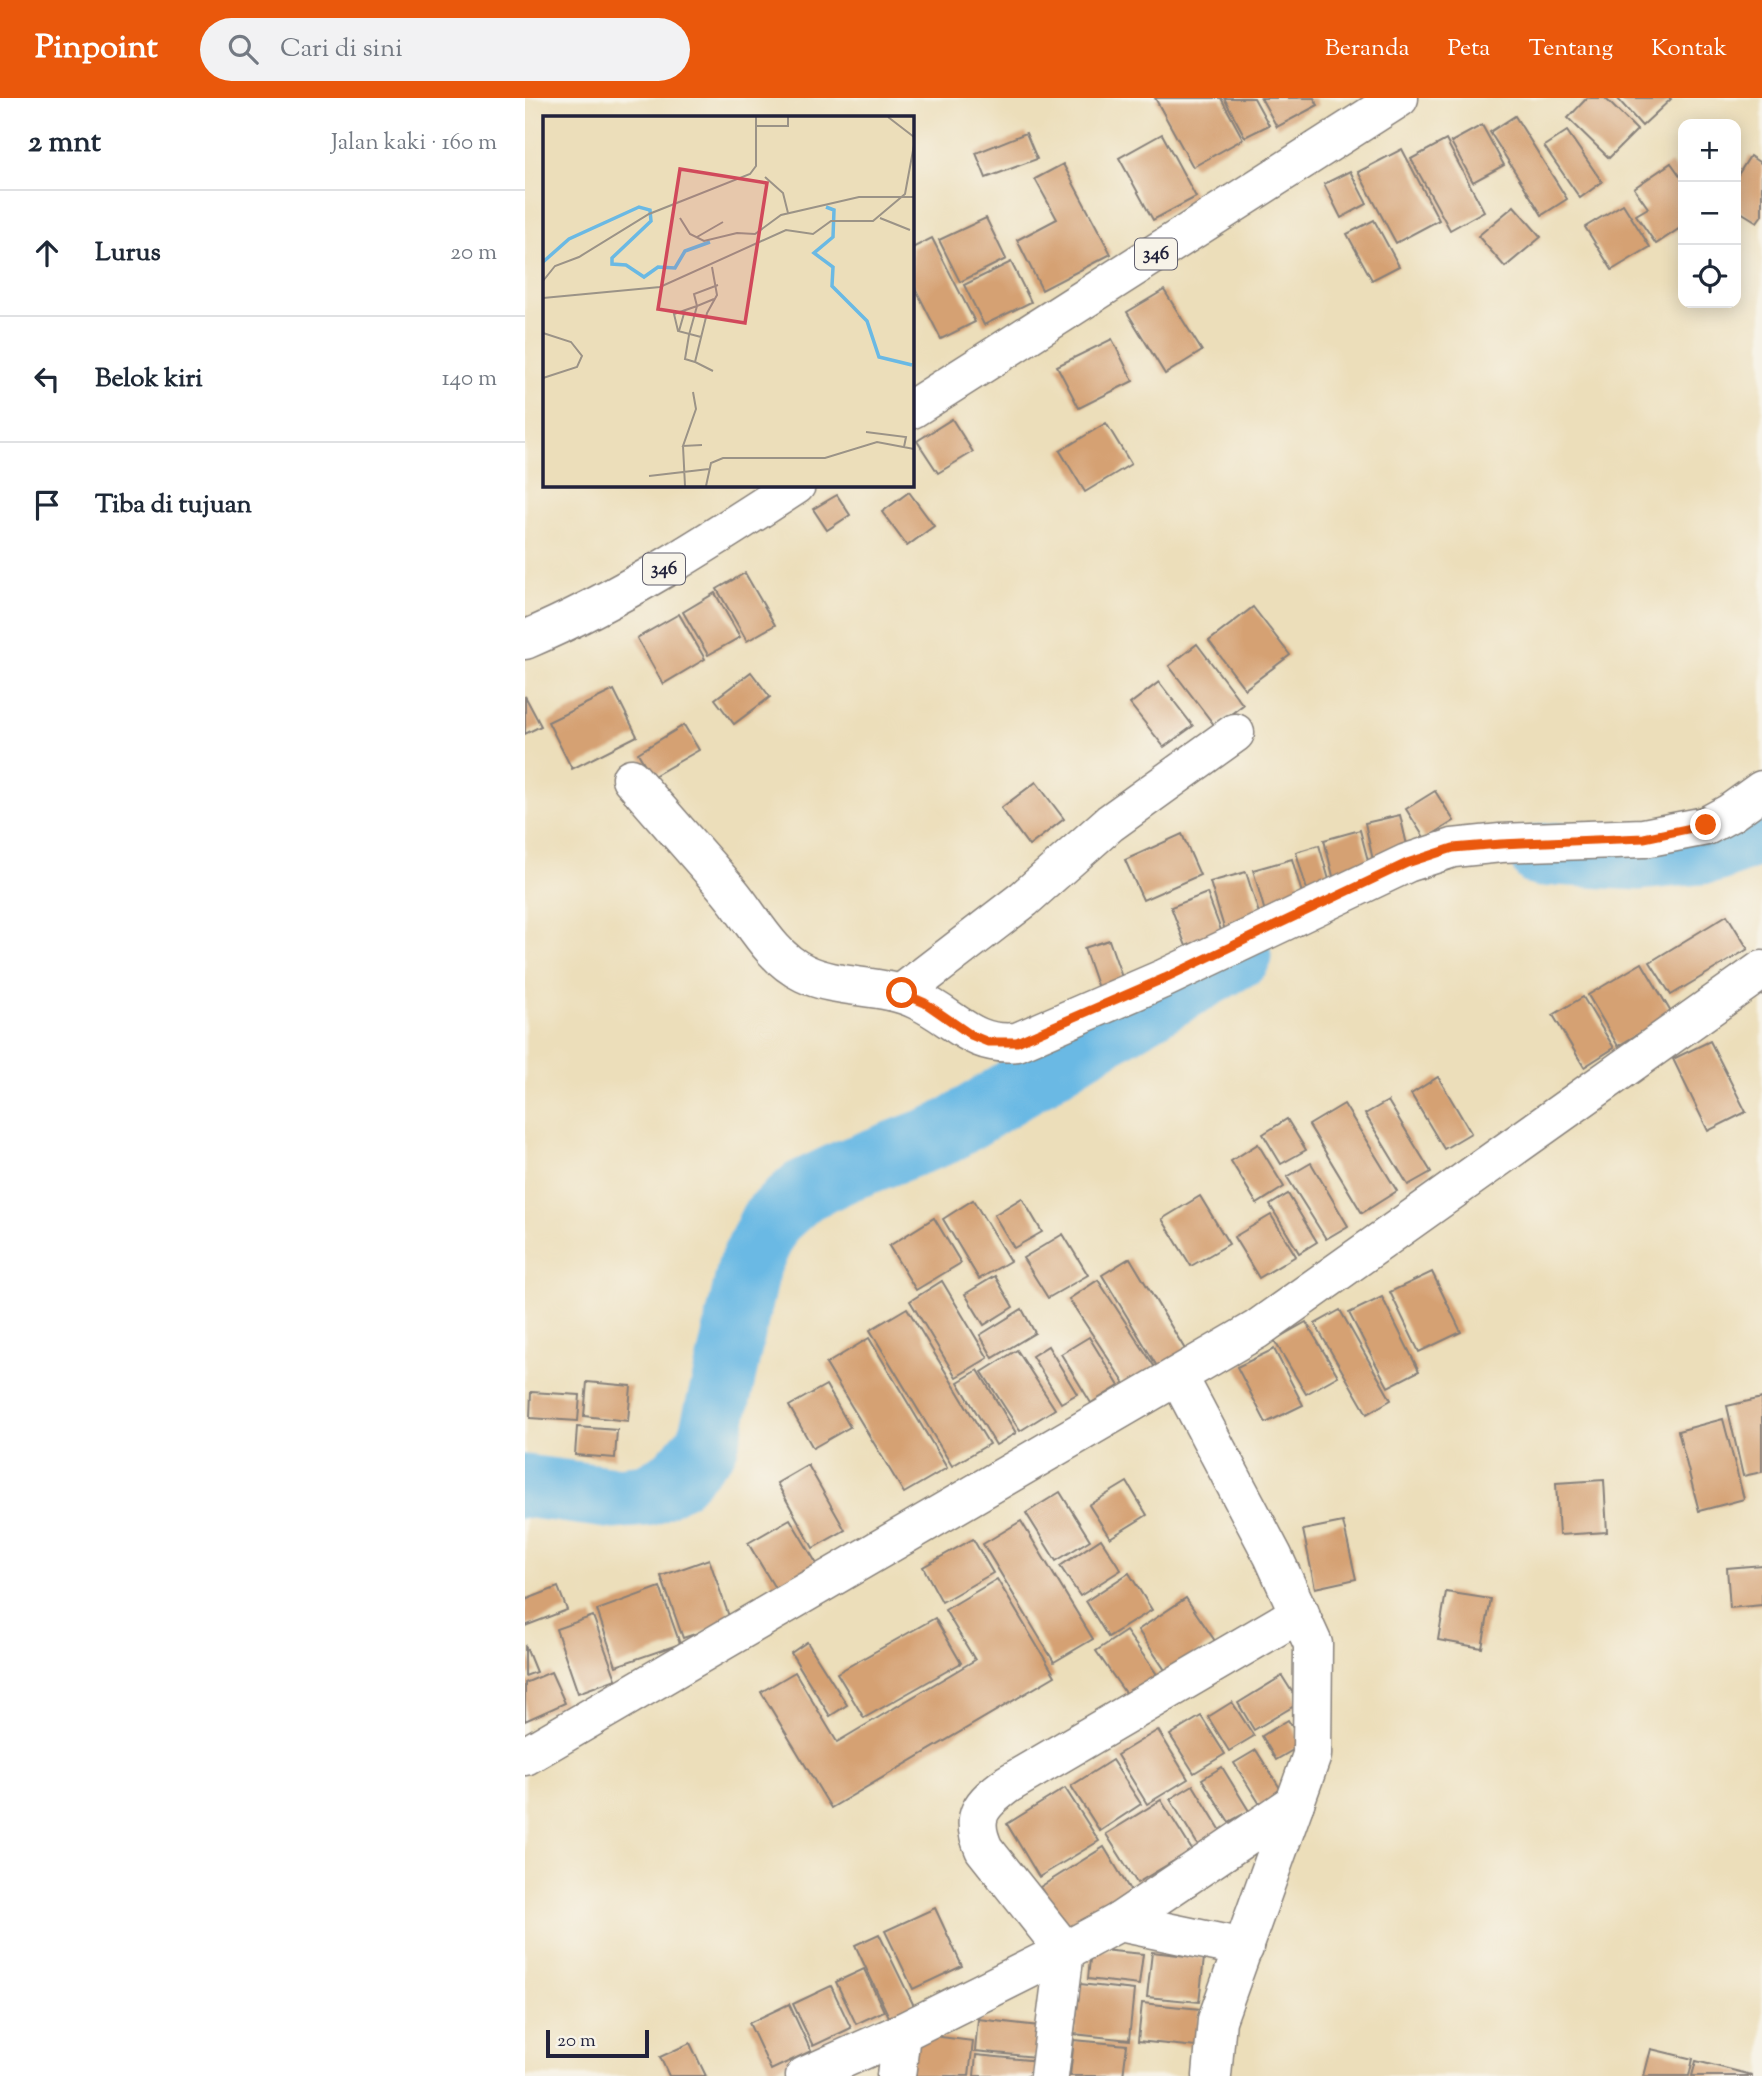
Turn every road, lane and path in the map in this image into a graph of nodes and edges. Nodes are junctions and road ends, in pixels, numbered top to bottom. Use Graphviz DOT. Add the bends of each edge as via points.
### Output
graph roads {
  1 [pos="1399,98"];
  2 [pos="913,409"];
  3 [pos="794,486"];
  4 [pos="525,640"];
  5 [pos="1235,733"];
  6 [pos="631,778"];
  7 [pos="1762,790"];
  8 [pos="1762,970"];
  9 [pos="902,993"];
  10 [pos="1178,1376"];
  11 [pos="1300,1613"];
  12 [pos="525,1756"];
  13 [pos="1295,1803"];
  14 [pos="1119,1922"];
  15 [pos="1244,1948"];
  16 [pos="1065,1951"];
  17 [pos="901,2033"];
  18 [pos="805,2076"];
  19 [pos="895,2076"];
  20 [pos="1049,2076"];
  21 [pos="1212,2076"];
  1 -- 2 [label="street, 346"];
  3 -- 4 [label="street, 346" via="655,574"];
  5 -- 9 [label="street" via="1110,824 1024,899"];
  6 -- 9 [label="street" via="772,948 802,973"];
  7 -- 9 [label="street" via="1706,825 1644,838 1453,848 1407,863 1165,978 1017,1042 988,1042 971,1035"];
  8 -- 10 [label="street" via="1256,1331"];
  10 -- 11 [label="street"];
  10 -- 12 [label="street"];
  11 -- 13 [label="street" via="1313,1644 1312,1755"];
  11 -- 16 [label="street" via="989,1798 978,1815 977,1831 985,1849"];
  13 -- 14 [label="street"];
  13 -- 15 [label="street"];
  14 -- 15 [label="street"];
  14 -- 16 [label="street"];
  15 -- 21 [label="street" via="1217,2020"];
  16 -- 17 [label="street"];
  16 -- 20 [label="street"];
  17 -- 18 [label="street"];
  17 -- 19 [label="street"];
}
